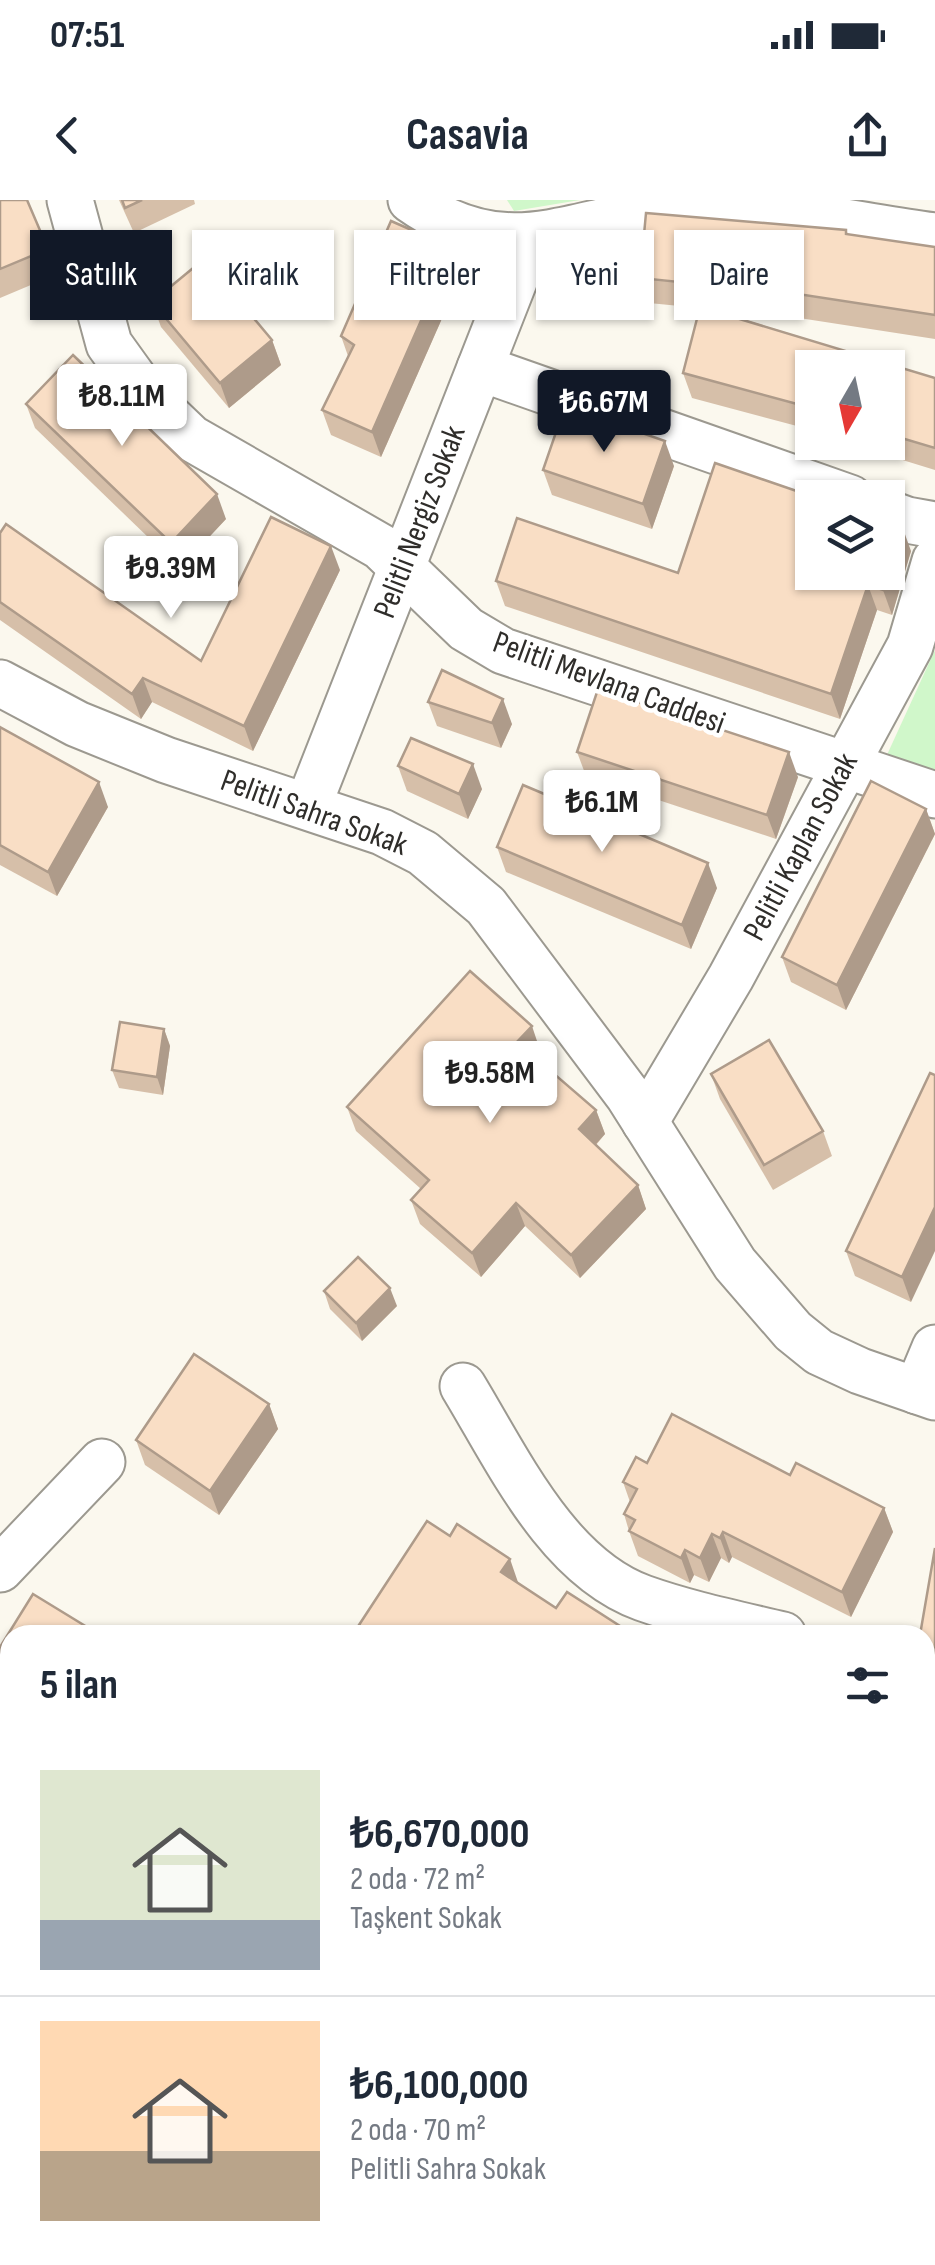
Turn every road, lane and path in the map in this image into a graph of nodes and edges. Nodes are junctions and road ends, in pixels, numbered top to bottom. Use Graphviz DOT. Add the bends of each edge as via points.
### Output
graph roads {
  1 [pos="70,200"];
  2 [pos="411,200"];
  3 [pos="935,236"];
  4 [pos="531,238"];
  5 [pos="480,368"];
  6 [pos="799,480"];
  7 [pos="905,519"];
  8 [pos="935,525"];
  9 [pos="935,561"];
  10 [pos="402,567"];
  11 [pos="0,683"];
  12 [pos="846,765"];
  13 [pos="935,795"];
  14 [pos="308,806"];
  15 [pos="645,1122"];
  16 [pos="935,1348"];
  17 [pos="463,1386"];
  18 [pos="926,1394"];
  19 [pos="102,1462"];
  20 [pos="0,1570"];
  21 [pos="746,1625"];
  1 -- 10 [label="street, Pelitli Mevlana Caddesi" via="108,344 145,394 191,438 327,513"];
  2 -- 4 [label="street" via="466,227"];
  3 -- 4 [label="street" via="677,209"];
  4 -- 5 [label="street, Pelitli Nergiz Sokak"];
  5 -- 6 [label="street"];
  5 -- 10 [label="street, Pelitli Nergiz Sokak"];
  7 -- 8 [label="street"];
  9 -- 12 [label="street, Pelitli Kaplan Sokak" via="910,646"];
  10 -- 12 [label="street, Pelitli Mevlana Caddesi" via="466,629 503,651"];
  10 -- 14 [label="street, Pelitli Nergiz Sokak"];
  11 -- 14 [label="street, Pelitli Sahra Sokak" via="166,760"];
  12 -- 13 [label="street, Pelitli Mevlana Caddesi"];
  12 -- 15 [label="street, Pelitli Kaplan Sokak"];
  14 -- 15 [label="street, Pelitli Sahra Sokak" via="422,853 486,906"];
  15 -- 18 [label="street, Pelitli Sahra Sokak" via="735,1264 793,1331 860,1372"];
  16 -- 18 [label="street"];
  17 -- 21 [label="street" via="552,1531 577,1556 639,1597"];
  19 -- 20 [label="street"];
}
